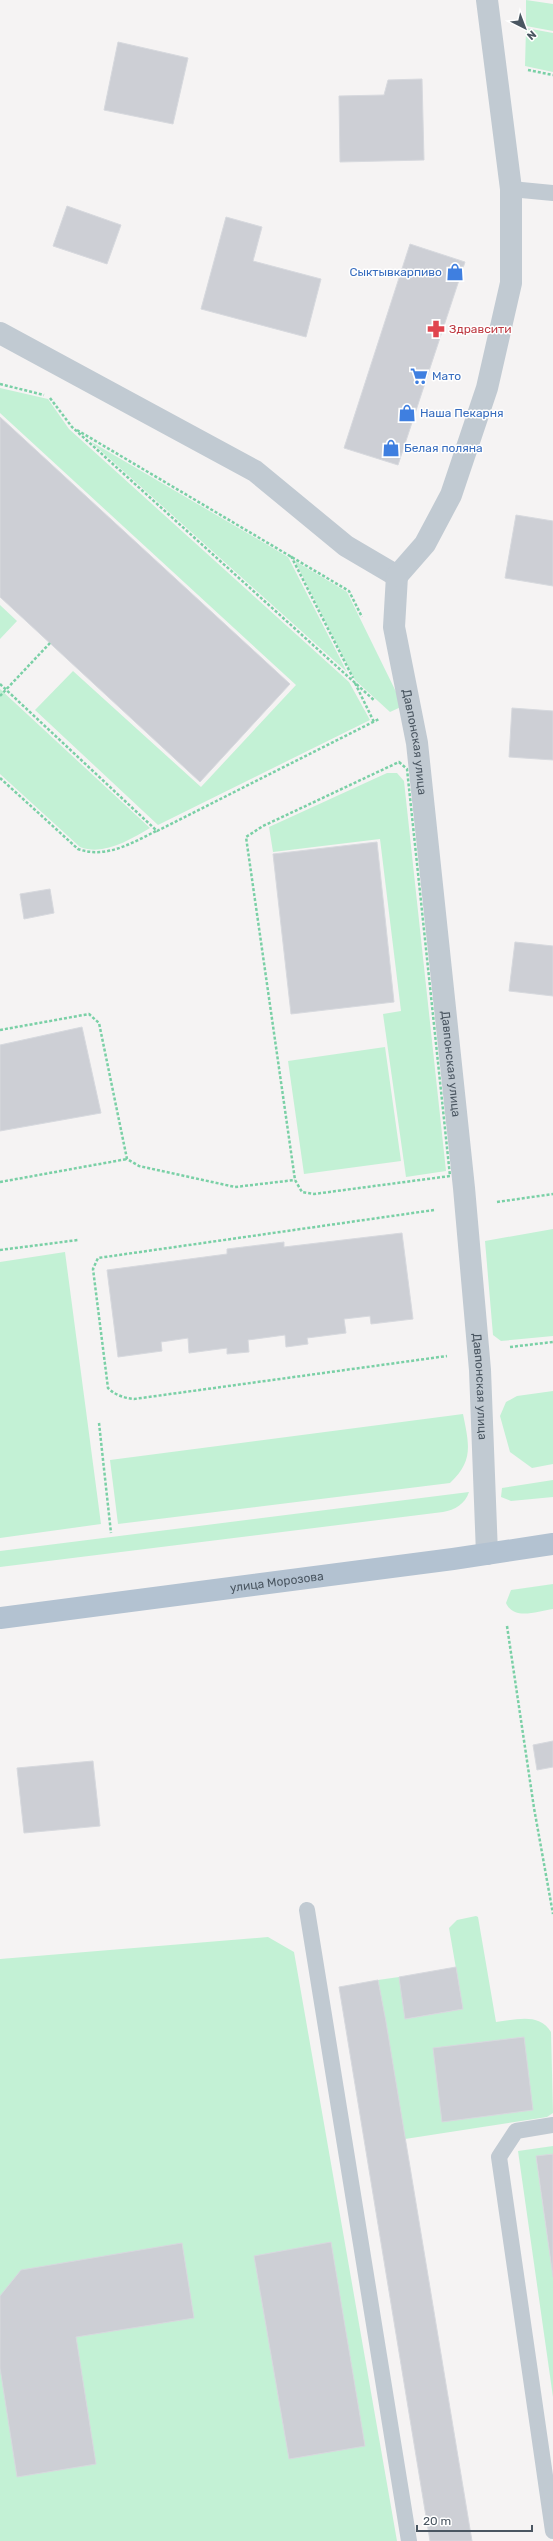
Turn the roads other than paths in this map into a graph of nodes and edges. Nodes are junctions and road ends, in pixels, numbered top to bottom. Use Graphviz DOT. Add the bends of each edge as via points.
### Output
graph roads {
  1 [pos="487,0"];
  2 [pos="511,189"];
  3 [pos="553,193"];
  4 [pos="0,333"];
  5 [pos="397,576"];
  6 [pos="553,1544"];
  7 [pos="487,1554"];
  8 [pos="0,1618"];
  9 [pos="307,1910"];
  10 [pos="553,2125"];
  11 [pos="553,2531"];
  12 [pos="409,2541"];
  1 -- 2 [label="street"];
  2 -- 3 [label="lane"];
  2 -- 5 [label="street" via="511,284 487,388 451,495 425,544"];
  4 -- 5 [label="street" via="255,471 346,546"];
  5 -- 7 [label="street, Давпонская улица" via="394,627 417,743 465,1206 478,1352"];
  6 -- 7 [label="main road, улица Морозова"];
  7 -- 8 [label="main road, улица Морозова"];
  9 -- 12 [label="lane"];
  10 -- 11 [label="lane" via="516,2131 499,2157"];
}
